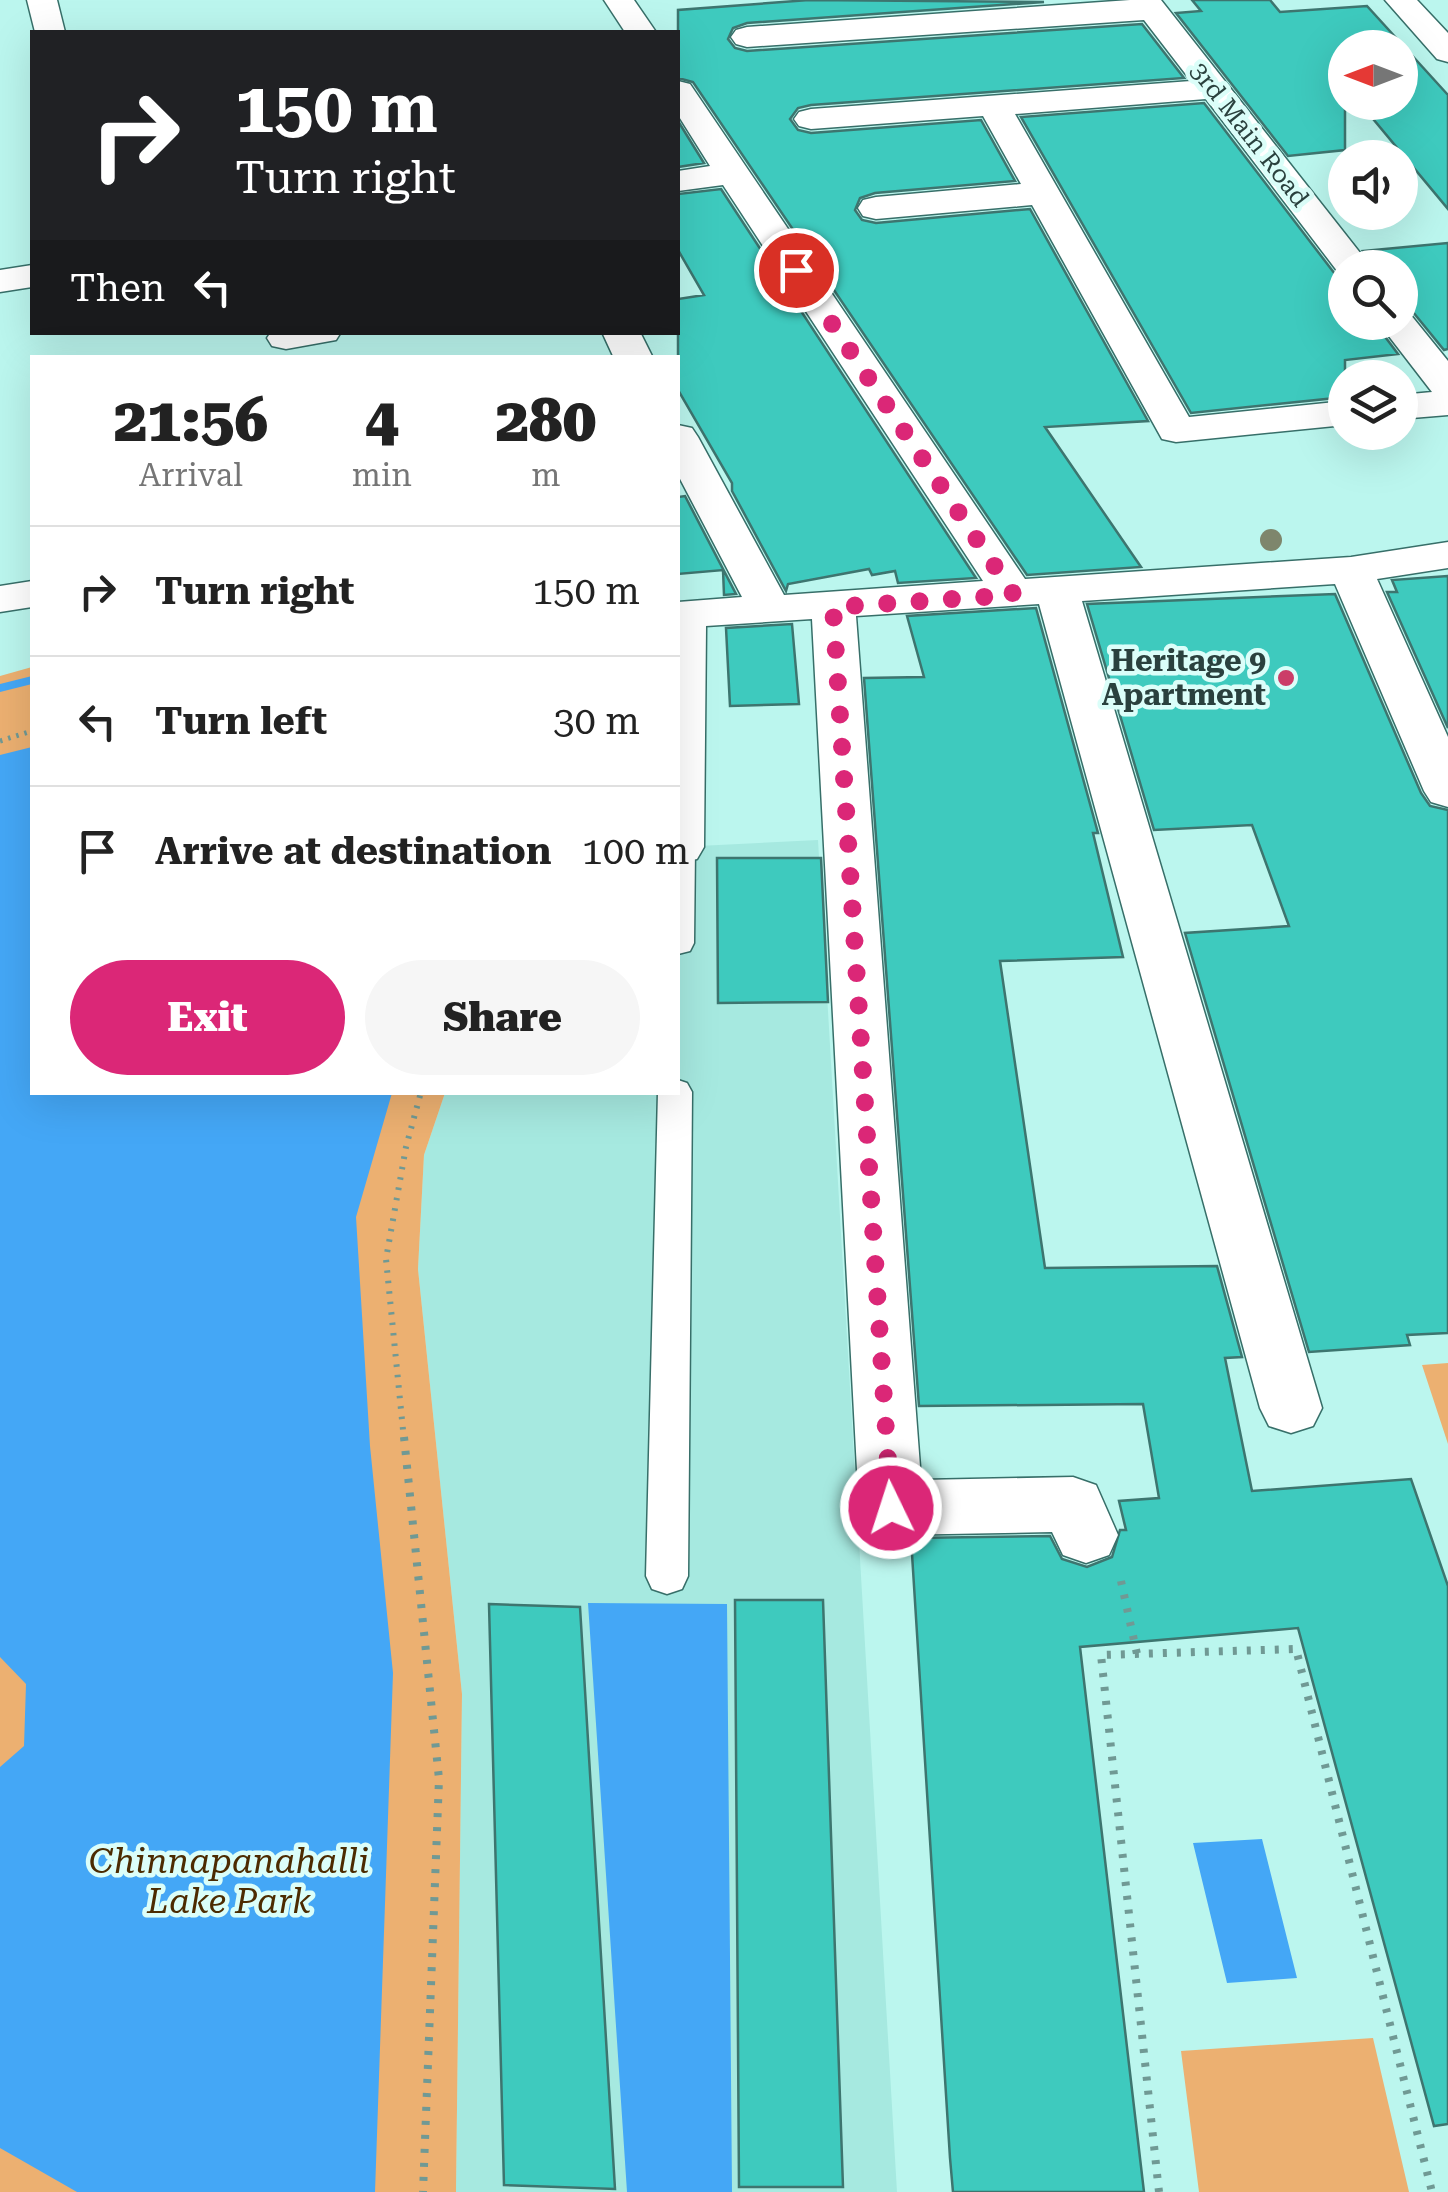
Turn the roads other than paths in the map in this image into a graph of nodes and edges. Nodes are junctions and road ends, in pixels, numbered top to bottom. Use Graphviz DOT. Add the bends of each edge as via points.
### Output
graph roads {
  1 [pos="42,0"];
  2 [pos="620,0"];
  3 [pos="1400,0"];
  4 [pos="1149,5"];
  5 [pos="50,30"];
  6 [pos="639,30"];
  7 [pos="746,37"];
  8 [pos="1448,52"];
  9 [pos="1214,89"];
  10 [pos="680,94"];
  11 [pos="995,108"];
  12 [pos="811,119"];
  13 [pos="730,173"];
  14 [pos="680,181"];
  15 [pos="1043,194"];
  16 [pos="876,208"];
  17 [pos="1340,250"];
  18 [pos="30,276"];
  19 [pos="0,281"];
  20 [pos="1411,340"];
  21 [pos="1448,387"];
  22 [pos="1448,403"];
  23 [pos="1418,406"];
  24 [pos="1328,415"];
  25 [pos="680,441"];
  26 [pos="1448,555"];
  27 [pos="1351,570"];
  28 [pos="30,594"];
  29 [pos="1036,594"];
  30 [pos="0,599"];
  31 [pos="833,607"];
  32 [pos="770,609"];
  33 [pos="681,615"];
  34 [pos="680,731"];
  35 [pos="1448,791"];
  36 [pos="675,1095"];
  37 [pos="1291,1408"];
  38 [pos="1086,1535"];
  39 [pos="667,1576"];
  1 -- 5 [label="street"];
  2 -- 6 [label="street"];
  3 -- 8 [label="street"];
  4 -- 7 [label="street"];
  4 -- 9 [label="street, 3rd Main Road"];
  9 -- 11 [label="street"];
  9 -- 17 [label="street, 3rd Main Road"];
  10 -- 13 [label="street"];
  11 -- 12 [label="street"];
  11 -- 15 [label="street"];
  13 -- 14 [label="street"];
  13 -- 29 [label="street"];
  15 -- 16 [label="street"];
  15 -- 24 [label="street" via="1176,430"];
  18 -- 19 [label="street"];
  20 -- 21 [label="street"];
  22 -- 23 [label="street"];
  25 -- 32 [label="street"];
  26 -- 27 [label="street"];
  27 -- 29 [label="street"];
  27 -- 35 [label="street"];
  28 -- 30 [label="street"];
  29 -- 31 [label="street"];
  29 -- 37 [label="street"];
  31 -- 32 [label="street"];
  31 -- 38 [label="street" via="891,1508 1073,1504"];
  32 -- 33 [label="street"];
  33 -- 34 [label="street"];
  36 -- 39 [label="lane"];
}
